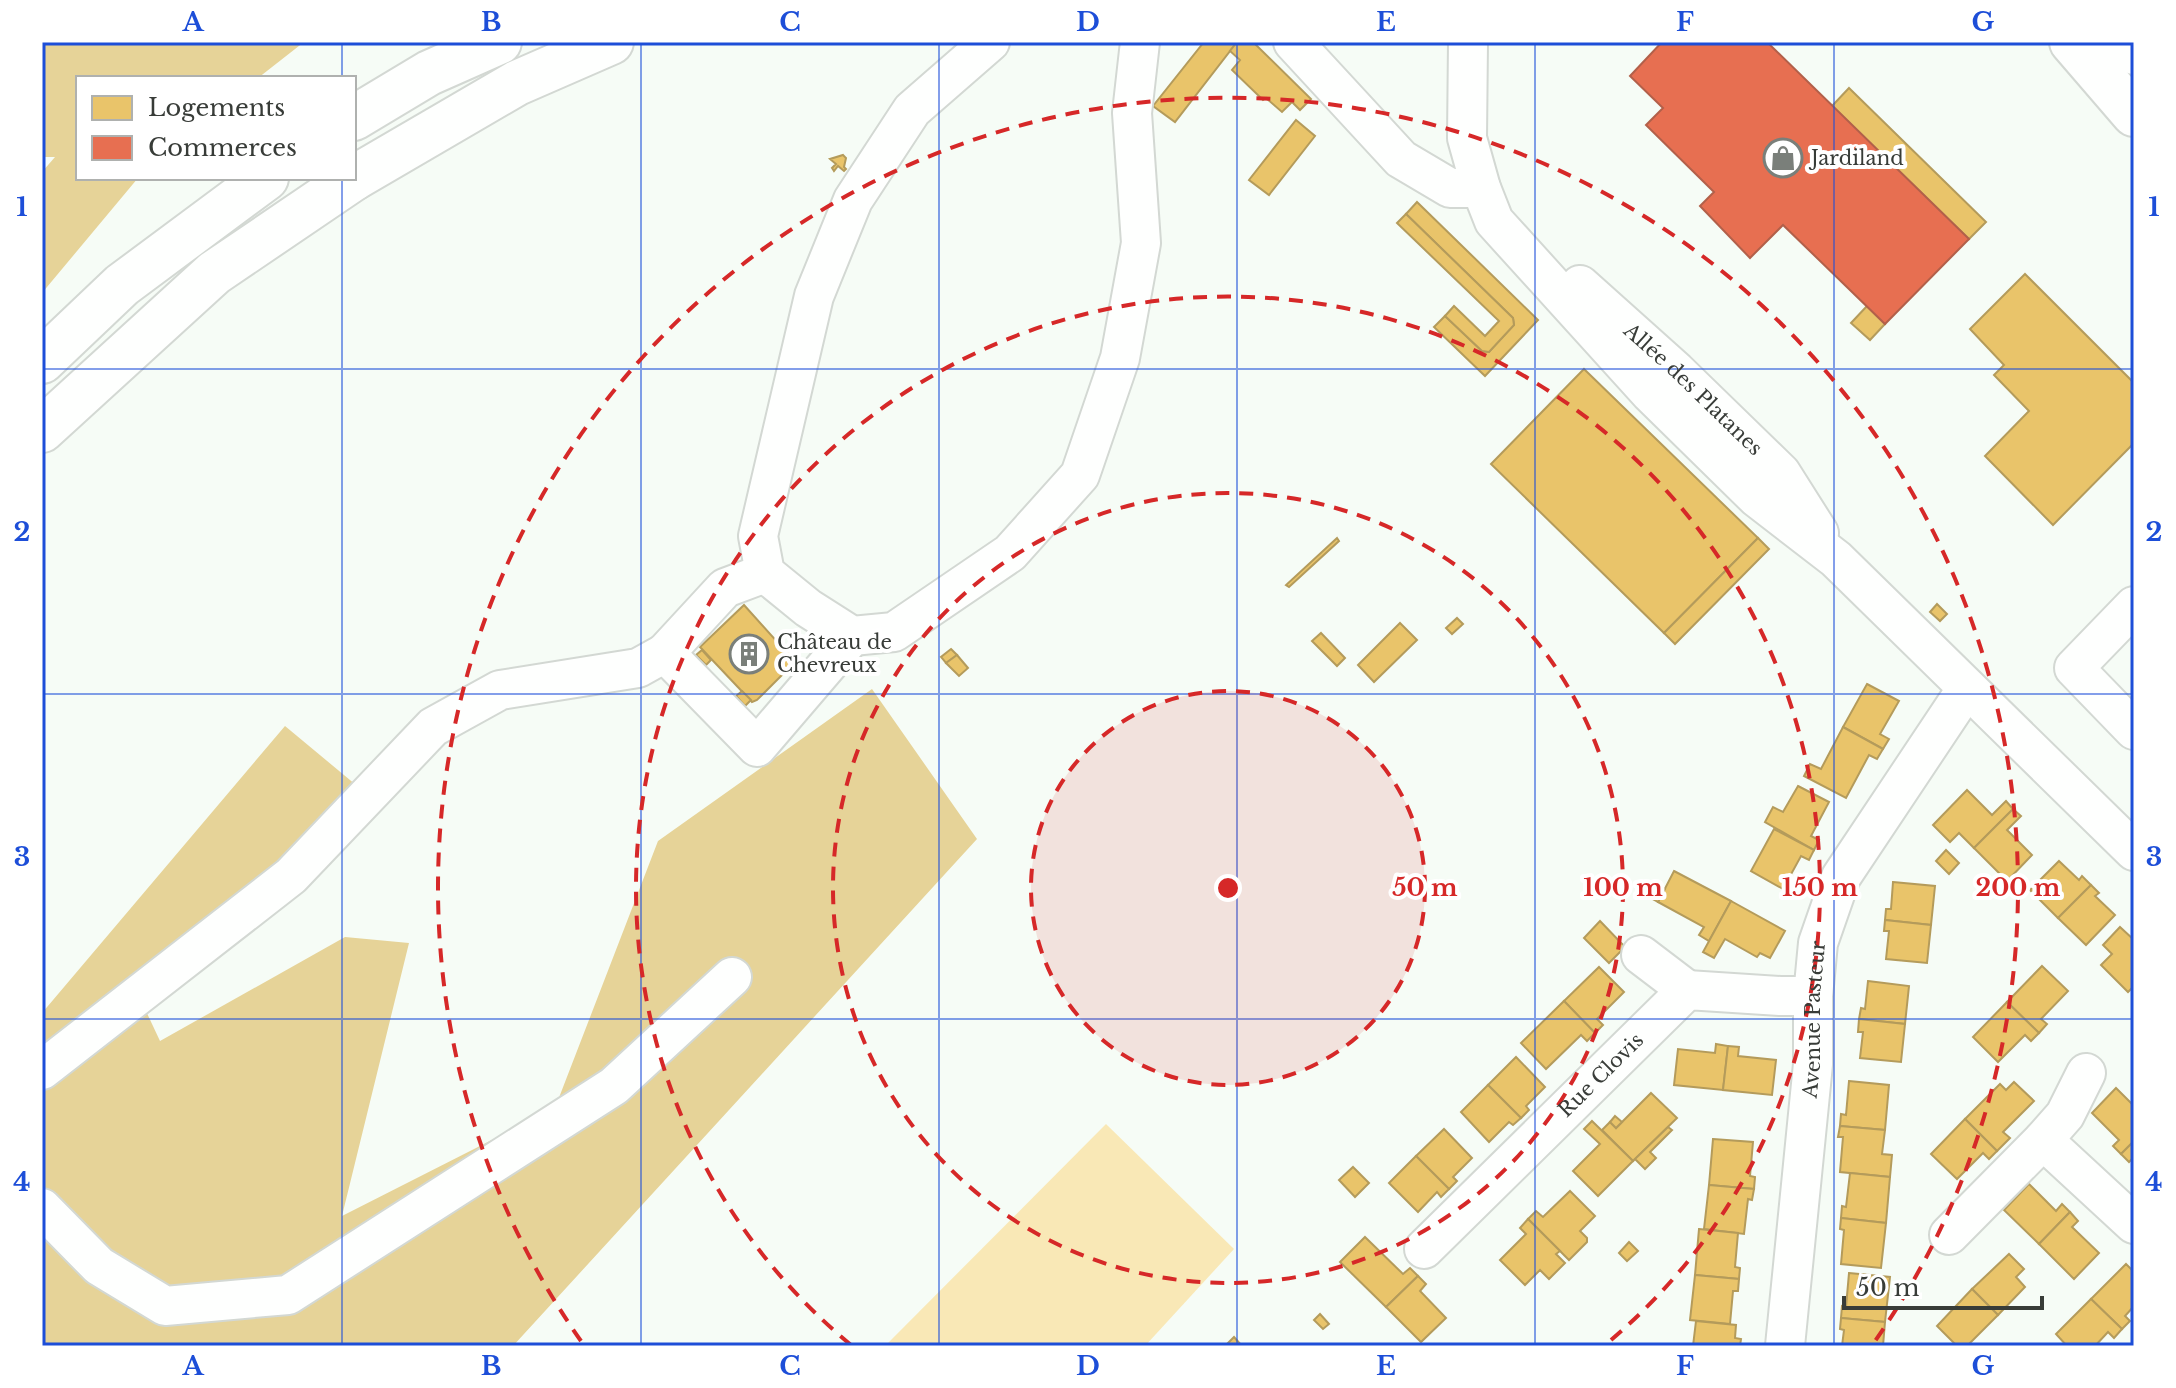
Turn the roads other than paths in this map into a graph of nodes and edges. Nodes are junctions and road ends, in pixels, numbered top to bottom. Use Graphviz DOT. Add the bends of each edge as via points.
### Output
graph roads {
  1 [pos="499,42"];
  2 [pos="611,42"];
  3 [pos="990,42"];
  4 [pos="1140,42"];
  5 [pos="1293,42"];
  6 [pos="1468,42"];
  7 [pos="2089,48"];
  8 [pos="2134,52"];
  9 [pos="2134,114"];
  10 [pos="356,117"];
  11 [pos="356,177"];
  12 [pos="263,180"];
  13 [pos="351,180"];
  14 [pos="1481,188"];
  15 [pos="42,361"];
  16 [pos="42,430"];
  17 [pos="765,573"];
  18 [pos="2134,606"];
  19 [pos="852,636"];
  20 [pos="665,653"];
  21 [pos="1967,688"];
  22 [pos="2134,730"];
  23 [pos="2134,851"];
  24 [pos="1641,955"];
  25 [pos="732,977"];
  26 [pos="1687,990"];
  27 [pos="1813,996"];
  28 [pos="42,1070"];
  29 [pos="2086,1073"];
  30 [pos="2043,1140"];
  31 [pos="42,1208"];
  32 [pos="2134,1224"];
  33 [pos="1949,1235"];
  34 [pos="1424,1249"];
  35 [pos="1785,1346"];
  1 -- 10 [label="highway" via="429,73"];
  2 -- 11 [label="highway" via="517,83"];
  3 -- 17 [label="street" via="912,110 853,200 814,296 758,536"];
  4 -- 19 [label="street" via="1132,113 1141,243 1120,358 1080,475 1010,553 894,632"];
  5 -- 14 [label="street" via="1401,159 1450,188"];
  6 -- 14 [label="street, Allée des Platanes" via="1467,138"];
  7 -- 8 [label="highway"];
  7 -- 9 [label="highway"];
  12 -- 15 [label="highway" via="122,285"];
  13 -- 16 [label="highway" via="214,273"];
  14 -- 21 [label="street, Allée des Platanes" via="1494,221 1522,251 1584,287 1781,473 1836,559"];
  17 -- 19 [label="street"];
  17 -- 20 [label="street" via="725,588"];
  18 -- 22 [label="street" via="2074,668"];
  19 -- 20 [label="street" via="757,747"];
  20 -- 28 [label="street" via="638,668 500,690 433,727 291,876"];
  21 -- 23 [label="street, Allée des Platanes"];
  21 -- 27 [label="street, Avenue Pasteur" via="1841,877 1818,943"];
  24 -- 26 [label="street"];
  25 -- 31 [label="street" via="614,1086 288,1295 165,1306 99,1266"];
  26 -- 27 [label="street"];
  26 -- 34 [label="street, Rue Clovis"];
  27 -- 35 [label="street, Avenue Pasteur" via="1813,1064"];
  29 -- 30 [label="street" via="2065,1115"];
  30 -- 32 [label="street"];
  30 -- 33 [label="street"];
}
